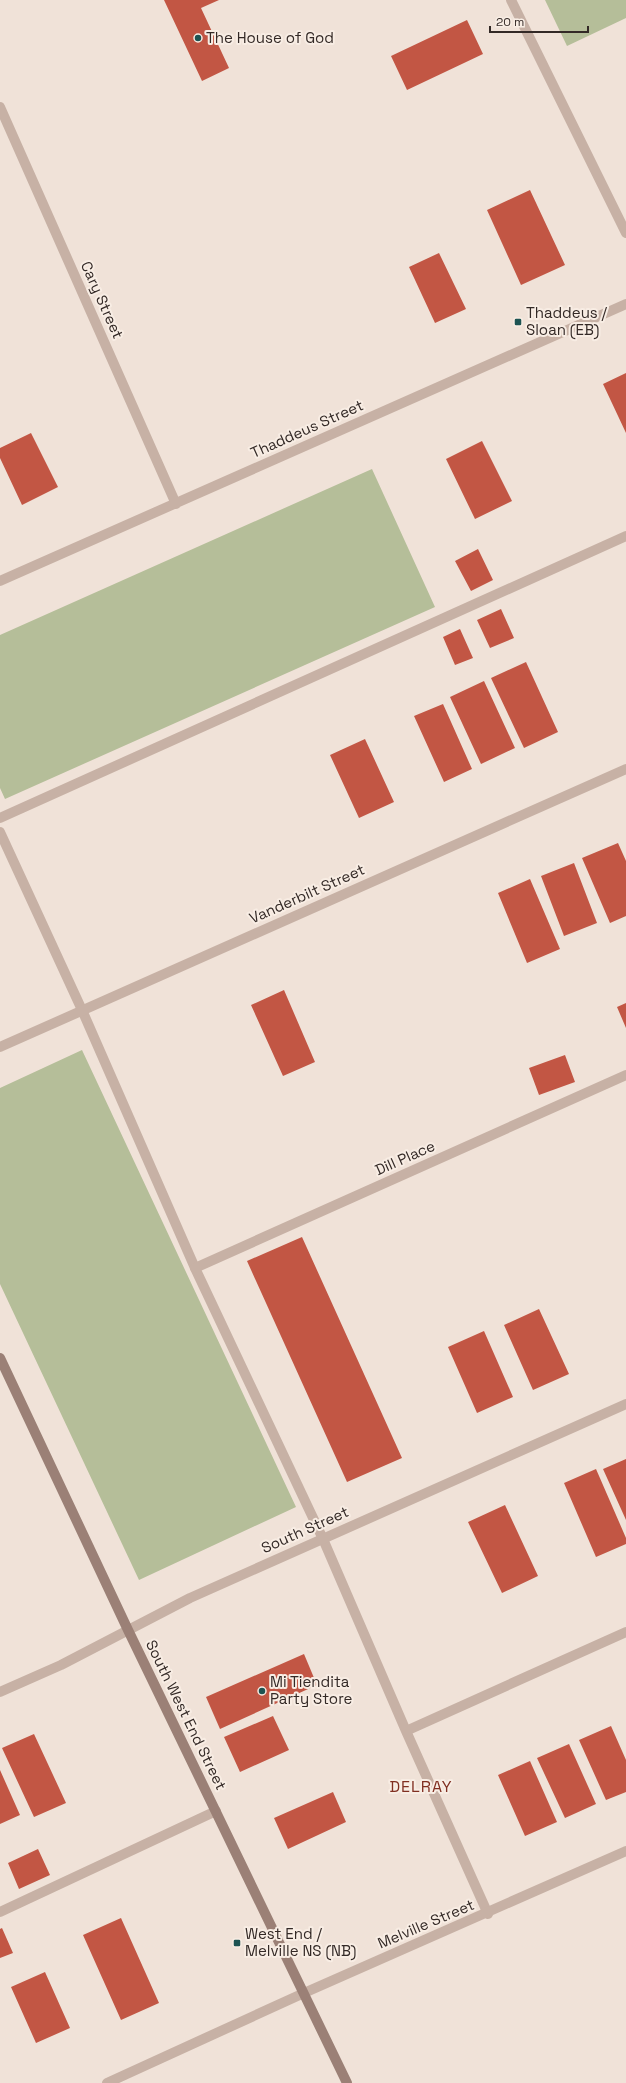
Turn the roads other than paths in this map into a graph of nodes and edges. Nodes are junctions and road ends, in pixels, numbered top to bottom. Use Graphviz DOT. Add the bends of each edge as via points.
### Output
graph roads {
  1 [pos="512,0"];
  2 [pos="0,107"];
  3 [pos="626,233"];
  4 [pos="626,304"];
  5 [pos="176,504"];
  6 [pos="626,536"];
  7 [pos="0,581"];
  8 [pos="626,769"];
  9 [pos="0,818"];
  10 [pos="0,832"];
  11 [pos="82,1010"];
  12 [pos="0,1047"];
  13 [pos="626,1075"];
  14 [pos="195,1268"];
  15 [pos="0,1358"];
  16 [pos="626,1404"];
  17 [pos="323,1539"];
  18 [pos="128,1630"];
  19 [pos="626,1632"];
  20 [pos="0,1692"];
  21 [pos="406,1731"];
  22 [pos="216,1812"];
  23 [pos="626,1851"];
  24 [pos="0,1912"];
  25 [pos="488,1914"];
  26 [pos="304,1993"];
  27 [pos="107,2083"];
  28 [pos="347,2083"];
  1 -- 3 [label="street"];
  2 -- 5 [label="street, Cary Street"];
  4 -- 5 [label="street, Thaddeus Street"];
  5 -- 7 [label="street, Thaddeus Street"];
  6 -- 9 [label="street"];
  8 -- 11 [label="street, Vanderbilt Street"];
  10 -- 11 [label="street"];
  11 -- 12 [label="street, Vanderbilt Street"];
  11 -- 14 [label="street"];
  13 -- 14 [label="street, Dill Place"];
  14 -- 17 [label="street"];
  15 -- 18 [label="street, South West End Street"];
  16 -- 17 [label="street, South Street"];
  17 -- 18 [label="street, South Street" via="190,1598"];
  17 -- 21 [label="street"];
  18 -- 20 [label="street, South Street" via="61,1665"];
  18 -- 22 [label="street, South West End Street"];
  19 -- 21 [label="street"];
  21 -- 25 [label="street"];
  22 -- 24 [label="street"];
  22 -- 26 [label="street, South West End Street"];
  23 -- 25 [label="street, Melville Street"];
  25 -- 26 [label="street, Melville Street"];
  26 -- 27 [label="street, Melville Street"];
  26 -- 28 [label="street, South West End Street"];
}
